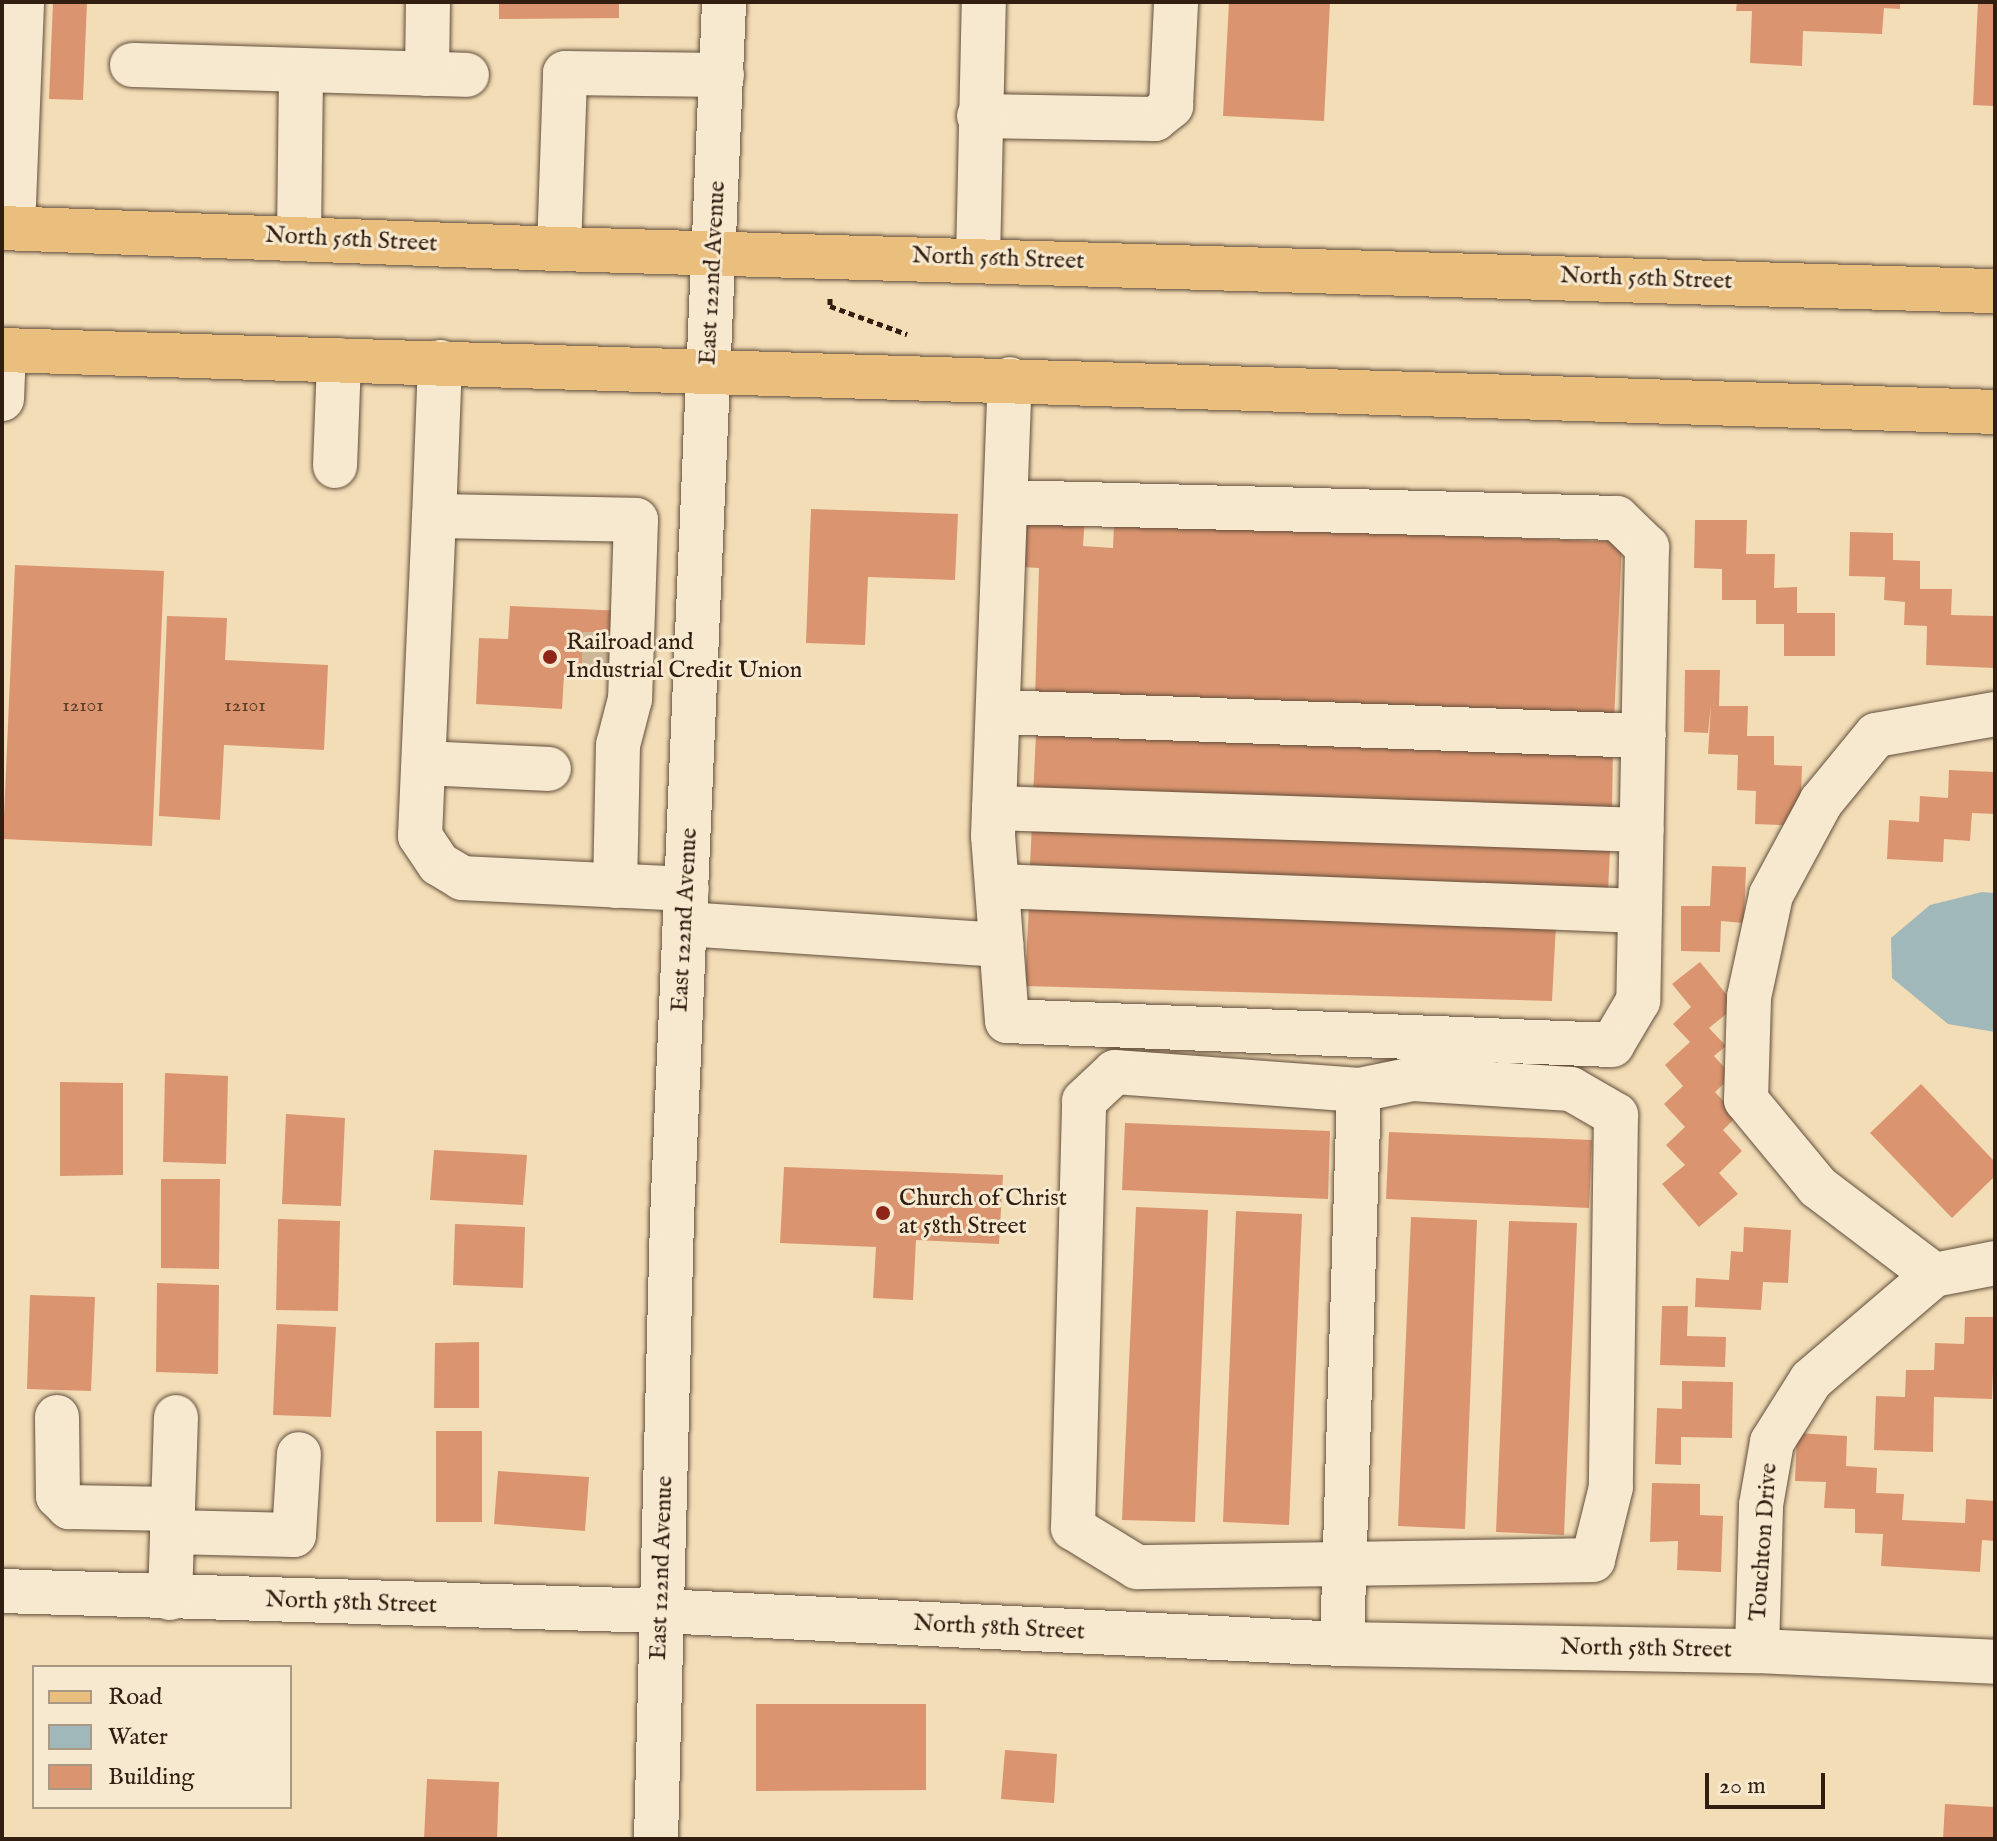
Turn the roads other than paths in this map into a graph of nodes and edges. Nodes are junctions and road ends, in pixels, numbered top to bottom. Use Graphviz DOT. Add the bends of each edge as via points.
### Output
graph roads {
  1 [pos="22,2"];
  2 [pos="428,2"];
  3 [pos="724,2"];
  4 [pos="984,2"];
  5 [pos="1176,2"];
  6 [pos="132,65"];
  7 [pos="301,70"];
  8 [pos="722,75"];
  9 [pos="979,116"];
  10 [pos="8,228"];
  11 [pos="299,237"];
  12 [pos="559,249"];
  13 [pos="715,251"];
  14 [pos="978,259"];
  15 [pos="1995,291"];
  16 [pos="3,350"];
  17 [pos="339,360"];
  18 [pos="440,362"];
  19 [pos="709,368"];
  20 [pos="1010,379"];
  21 [pos="2,399"];
  22 [pos="1995,412"];
  23 [pos="335,466"];
  24 [pos="1006,502"];
  25 [pos="434,516"];
  26 [pos="636,573"];
  27 [pos="606,611"];
  28 [pos="603,677"];
  29 [pos="998,712"];
  30 [pos="1995,714"];
  31 [pos="1644,736"];
  32 [pos="618,745"];
  33 [pos="424,763"];
  34 [pos="549,769"];
  35 [pos="994,808"];
  36 [pos="1642,830"];
  37 [pos="615,886"];
  38 [pos="997,886"];
  39 [pos="686,906"];
  40 [pos="1640,911"];
  41 [pos="1001,945"];
  42 [pos="1359,1090"];
  43 [pos="1995,1263"];
  44 [pos="1934,1275"];
  45 [pos="57,1417"];
  46 [pos="176,1417"];
  47 [pos="299,1454"];
  48 [pos="172,1520"];
  49 [pos="1342,1564"];
  50 [pos="2,1591"];
  51 [pos="170,1598"];
  52 [pos="660,1611"];
  53 [pos="1342,1644"];
  54 [pos="1757,1651"];
  55 [pos="1995,1662"];
  56 [pos="656,1839"];
  1 -- 10 [label="street"];
  2 -- 7 [label="street" via="447,74"];
  3 -- 8 [label="street, East 122nd Avenue"];
  4 -- 9 [label="street"];
  5 -- 9 [label="street" via="1171,106 1155,119"];
  6 -- 7 [label="street"];
  7 -- 11 [label="street"];
  8 -- 12 [label="street" via="565,73"];
  8 -- 13 [label="street, East 122nd Avenue"];
  9 -- 14 [label="street"];
  10 -- 11 [label="main road, North 56th Street"];
  11 -- 12 [label="main road, North 56th Street"];
  12 -- 13 [label="main road, North 56th Street"];
  13 -- 14 [label="main road, North 56th Street"];
  13 -- 19 [label="street, East 122nd Avenue"];
  14 -- 15 [label="main road, North 56th Street"];
  16 -- 17 [label="main road"];
  16 -- 21 [label="street"];
  17 -- 18 [label="main road"];
  17 -- 23 [label="street"];
  18 -- 19 [label="main road"];
  18 -- 25 [label="street"];
  19 -- 20 [label="main road"];
  19 -- 39 [label="street, East 122nd Avenue"];
  20 -- 22 [label="main road"];
  20 -- 24 [label="street"];
  24 -- 29 [label="street"];
  24 -- 31 [label="street" via="1617,518 1647,547"];
  25 -- 26 [label="street" via="636,520"];
  25 -- 33 [label="street"];
  26 -- 27 [label="street" via="616,589"];
  26 -- 32 [label="street" via="630,699"];
  28 -- 32 [label="street" via="602,700"];
  29 -- 31 [label="street"];
  29 -- 35 [label="street"];
  30 -- 44 [label="street" via="1876,735 1821,802 1771,895 1749,997 1746,1100 1818,1187"];
  31 -- 36 [label="street"];
  32 -- 37 [label="street"];
  33 -- 34 [label="street"];
  33 -- 37 [label="street" via="420,836 439,864 462,878"];
  35 -- 36 [label="street"];
  35 -- 38 [label="street"];
  36 -- 40 [label="street"];
  37 -- 39 [label="street"];
  38 -- 40 [label="street"];
  38 -- 41 [label="street"];
  39 -- 41 [label="street"];
  39 -- 52 [label="street, East 122nd Avenue"];
  40 -- 41 [label="street" via="1638,1001 1612,1045 1007,1021"];
  42 -- 49 [label="street"];
  42 -- 49 [label="street" via="1413,1079 1571,1089 1616,1115 1611,1487 1593,1560"];
  42 -- 49 [label="street" via="1115,1072 1084,1101 1073,1528 1137,1567"];
  43 -- 44 [label="street, Touchton Drive"];
  44 -- 54 [label="street, Touchton Drive" via="1811,1380 1772,1442 1761,1505"];
  45 -- 48 [label="street" via="58,1496 69,1507"];
  46 -- 48 [label="street"];
  47 -- 48 [label="street" via="294,1535"];
  48 -- 51 [label="street"];
  49 -- 53 [label="street"];
  50 -- 51 [label="street, North 58th Street"];
  51 -- 52 [label="street, North 58th Street"];
  52 -- 53 [label="street, North 58th Street"];
  52 -- 56 [label="street, East 122nd Avenue"];
  53 -- 54 [label="street, North 58th Street"];
  54 -- 55 [label="street, North 58th Street"];
}
